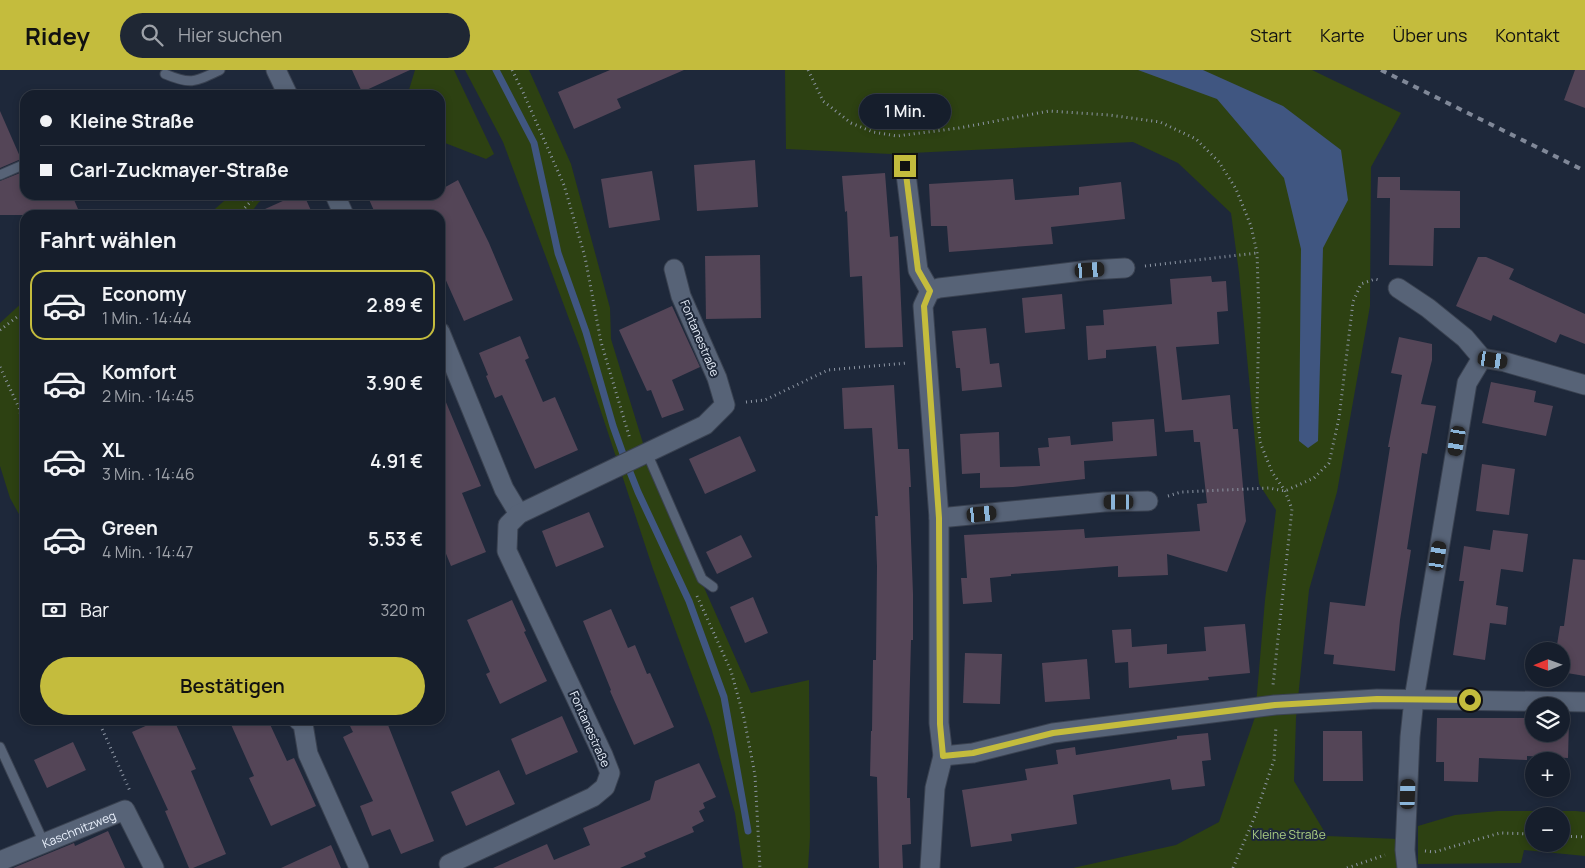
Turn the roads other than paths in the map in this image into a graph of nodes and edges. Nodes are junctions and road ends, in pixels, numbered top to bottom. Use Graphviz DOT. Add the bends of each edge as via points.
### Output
graph roads {
  1 [pos="220,70"];
  2 [pos="276,70"];
  3 [pos="165,74"];
  4 [pos="286,90"];
  5 [pos="20,166"];
  6 [pos="905,166"];
  7 [pos="0,175"];
  8 [pos="1125,268"];
  9 [pos="674,269"];
  10 [pos="1398,288"];
  11 [pos="930,291"];
  12 [pos="445,344"];
  13 [pos="1482,358"];
  14 [pos="1585,385"];
  15 [pos="647,453"];
  16 [pos="1148,501"];
  17 [pos="519,514"];
  18 [pos="939,518"];
  19 [pos="713,587"];
  20 [pos="1414,699"];
  21 [pos="1585,702"];
  22 [pos="304,725"];
  23 [pos="0,747"];
  24 [pos="943,756"];
  25 [pos="44,843"];
  26 [pos="1406,859"];
  27 [pos="0,861"];
  28 [pos="446,867"];
  29 [pos="154,868"];
  30 [pos="359,868"];
  31 [pos="930,868"];
  1 -- 3 [label="lane" via="199,80 183,82"];
  2 -- 4 [label="street"];
  5 -- 7 [label="lane"];
  6 -- 11 [label="street" via="918,270"];
  8 -- 11 [label="street"];
  9 -- 15 [label="street, Fontanestraße" via="681,296 717,378 725,405 705,425"];
  10 -- 13 [label="street" via="1465,338"];
  11 -- 18 [label="street" via="924,306"];
  12 -- 17 [label="street" via="504,489"];
  13 -- 14 [label="street"];
  13 -- 20 [label="street" via="1467,383"];
  15 -- 17 [label="street"];
  15 -- 19 [label="lane" via="702,579"];
  16 -- 18 [label="street" via="1104,502"];
  17 -- 28 [label="street, Fontanestraße" via="508,525 507,551 610,773 605,787 593,796"];
  18 -- 24 [label="street"];
  20 -- 21 [label="street"];
  20 -- 24 [label="street" via="1275,705 1053,733 973,753"];
  20 -- 26 [label="street"];
  22 -- 30 [label="street" via="308,754"];
  23 -- 25 [label="lane"];
  24 -- 31 [label="street" via="935,788"];
  25 -- 27 [label="street, Kaschnitzweg"];
  25 -- 29 [label="street, Kaschnitzweg" via="125,810"];
}
